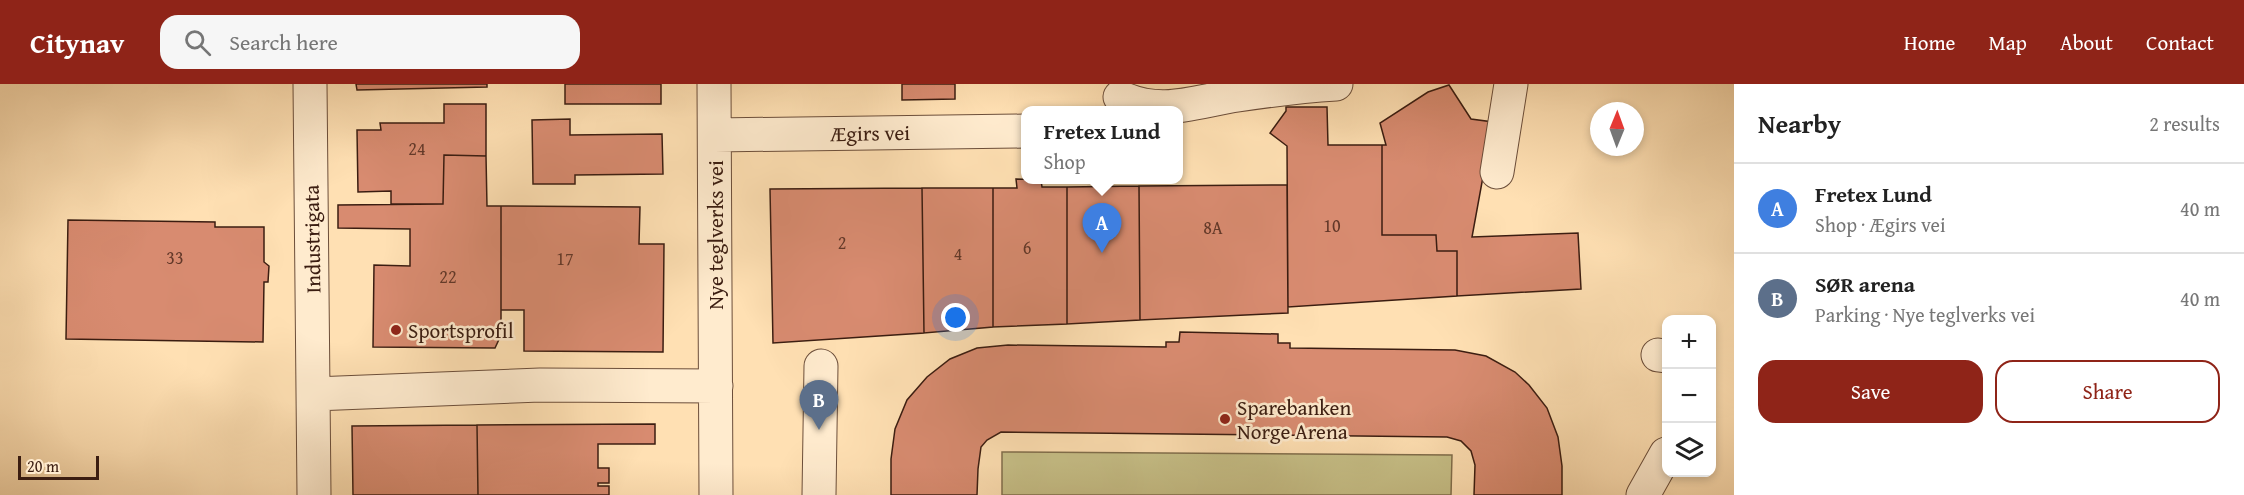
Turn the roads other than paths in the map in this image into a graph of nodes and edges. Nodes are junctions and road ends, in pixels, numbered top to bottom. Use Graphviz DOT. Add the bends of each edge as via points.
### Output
graph roads {
  1 [pos="310,84"];
  2 [pos="714,84"];
  3 [pos="1336,84"];
  4 [pos="1511,84"];
  5 [pos="1117,97"];
  6 [pos="1021,131"];
  7 [pos="715,135"];
  8 [pos="1497,172"];
  9 [pos="820,366"];
  10 [pos="716,386"];
  11 [pos="314,394"];
  12 [pos="1662,461"];
  13 [pos="314,495"];
  14 [pos="716,495"];
  15 [pos="819,495"];
  16 [pos="1643,495"];
  1 -- 11 [label="street, Industrigata"];
  2 -- 7 [label="street, Nye teglverks vei"];
  3 -- 5 [label="street" via="1265,91 1182,106 1142,106"];
  4 -- 8 [label="street"];
  6 -- 7 [label="street, Ægirs vei"];
  7 -- 10 [label="street, Nye teglverks vei"];
  9 -- 15 [label="street"];
  10 -- 11 [label="street" via="510,386"];
  10 -- 14 [label="street, Nye teglverks vei"];
  11 -- 13 [label="street, Industrigata"];
  12 -- 16 [label="street"];
}
